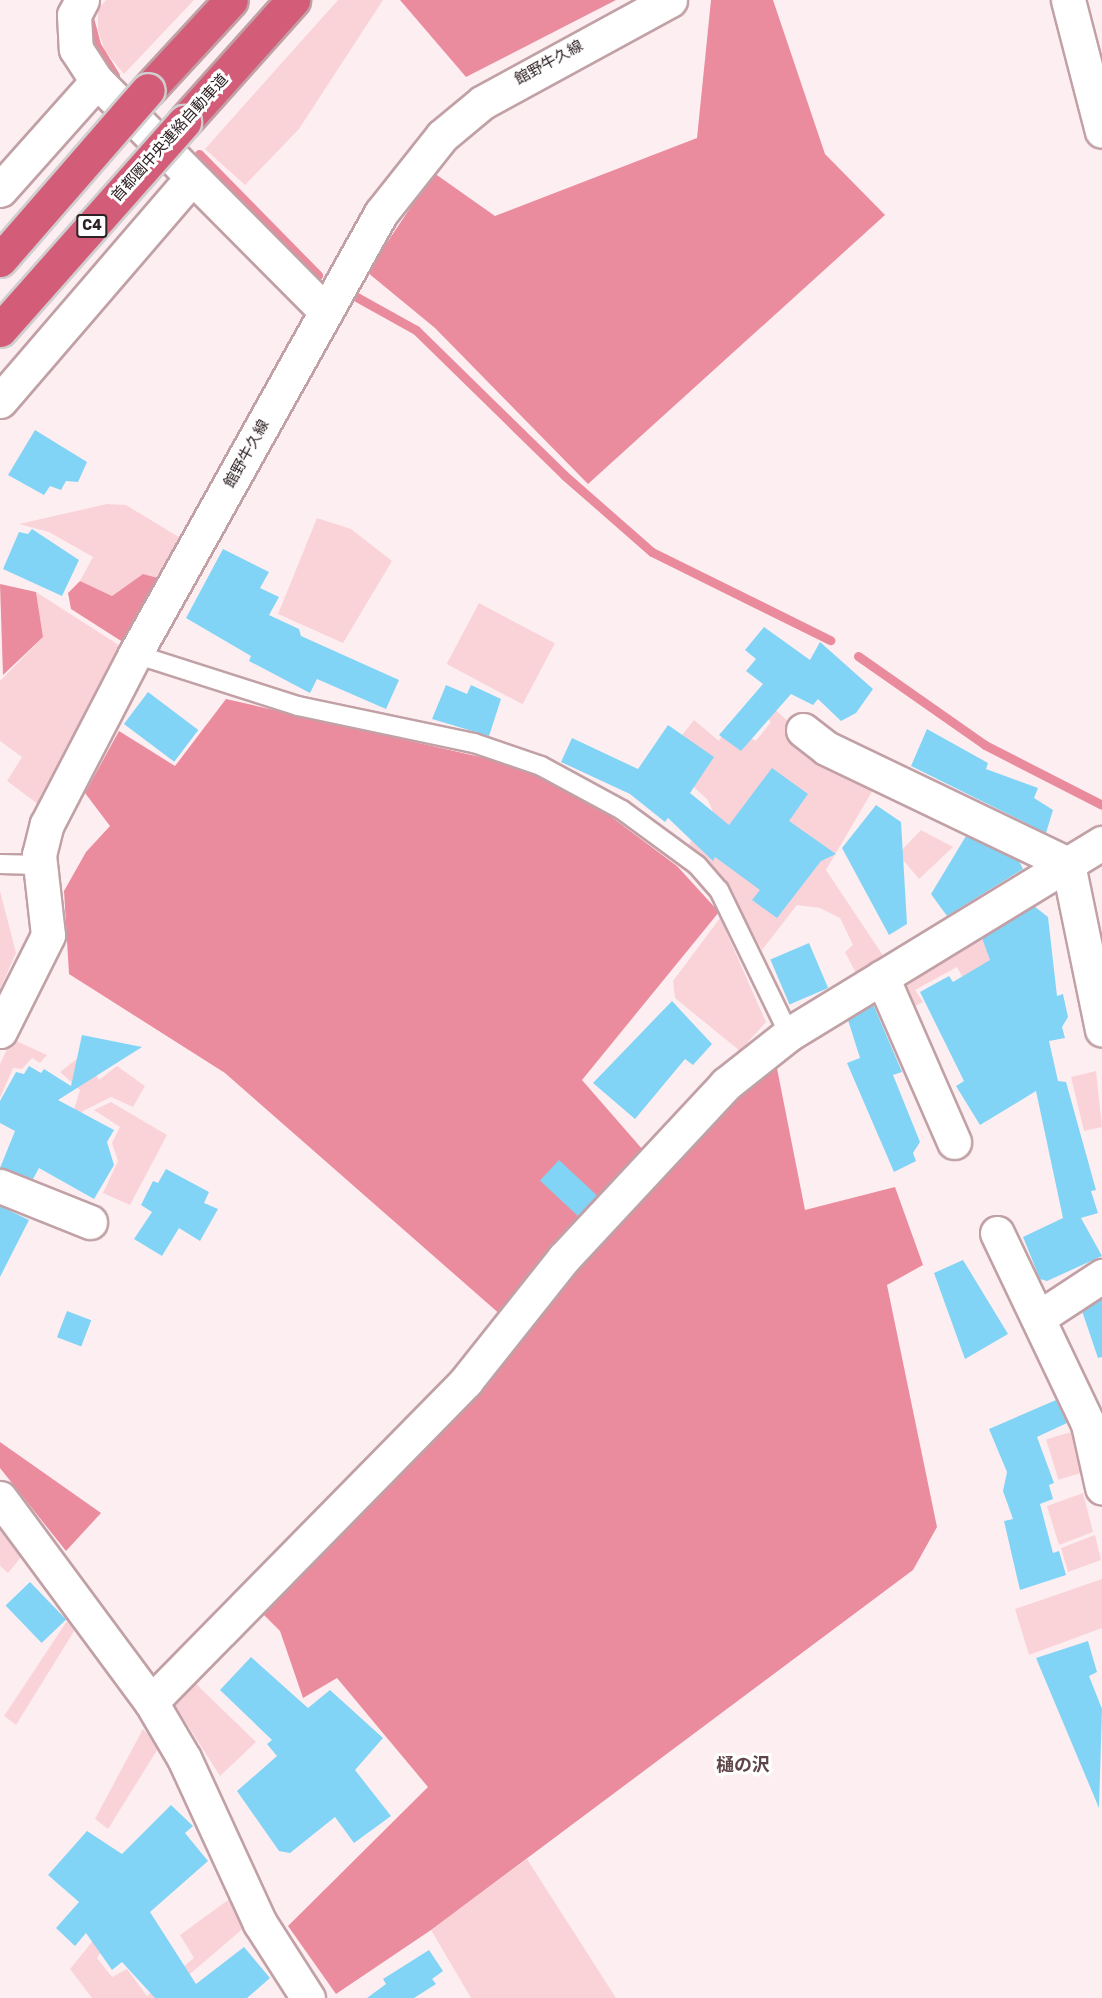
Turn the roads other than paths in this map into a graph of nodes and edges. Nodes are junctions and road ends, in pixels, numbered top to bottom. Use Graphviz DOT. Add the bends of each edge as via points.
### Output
graph roads {
  1 [pos="82,0"];
  2 [pos="231,0"];
  3 [pos="293,0"];
  4 [pos="670,0"];
  5 [pos="1068,0"];
  6 [pos="97,81"];
  7 [pos="1102,131"];
  8 [pos="192,178"];
  9 [pos="0,190"];
  10 [pos="0,260"];
  11 [pos="326,312"];
  12 [pos="0,330"];
  13 [pos="0,401"];
  14 [pos="135,654"];
  15 [pos="803,730"];
  16 [pos="1102,843"];
  17 [pos="0,864"];
  18 [pos="1068,864"];
  19 [pos="40,865"];
  20 [pos="882,977"];
  21 [pos="1102,1030"];
  22 [pos="0,1031"];
  23 [pos="789,1034"];
  24 [pos="954,1142"];
  25 [pos="0,1186"];
  26 [pos="90,1222"];
  27 [pos="998,1233"];
  28 [pos="1102,1276"];
  29 [pos="1038,1318"];
  30 [pos="1102,1487"];
  31 [pos="0,1498"];
  32 [pos="151,1702"];
  33 [pos="308,1998"];
  1 -- 6 [label="street" via="74,15 76,49"];
  2 -- 10 [label="highway, bridge"];
  3 -- 12 [label="highway, 首都圏中央連絡自動車道 / C4, bridge"];
  4 -- 11 [label="street, 館野牛久線" via="530,72 483,102 442,136 381,213"];
  5 -- 7 [label="street"];
  6 -- 8 [label="street"];
  6 -- 9 [label="street"];
  8 -- 11 [label="street"];
  8 -- 13 [label="street"];
  11 -- 14 [label="street, 館野牛久線"];
  14 -- 19 [label="street, 館野牛久線" via="47,824"];
  14 -- 23 [label="lane" via="298,706 474,743 541,766 622,810 697,865 719,890"];
  15 -- 18 [label="street" via="826,748"];
  16 -- 18 [label="street"];
  17 -- 19 [label="lane"];
  18 -- 20 [label="street"];
  18 -- 21 [label="street"];
  19 -- 22 [label="street, 館野牛久線" via="48,935"];
  20 -- 23 [label="street"];
  20 -- 24 [label="street"];
  23 -- 32 [label="street" via="726,1084 564,1258 466,1381"];
  25 -- 26 [label="street"];
  27 -- 29 [label="street"];
  28 -- 29 [label="street"];
  29 -- 30 [label="street" via="1088,1424"];
  31 -- 32 [label="street"];
  32 -- 33 [label="street" via="184,1758 260,1923"];
}
